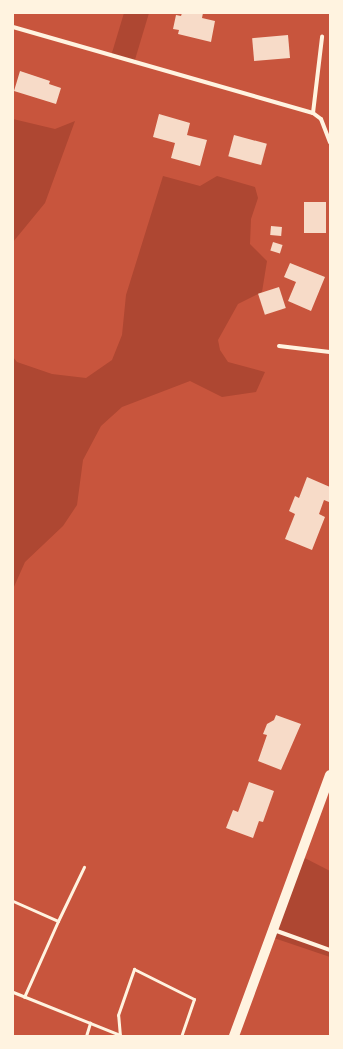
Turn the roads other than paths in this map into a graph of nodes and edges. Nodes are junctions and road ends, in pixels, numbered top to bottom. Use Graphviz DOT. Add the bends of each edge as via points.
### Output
graph roads {
  1 [pos="13,27"];
  2 [pos="322,37"];
  3 [pos="313,113"];
  4 [pos="330,142"];
  5 [pos="279,346"];
  6 [pos="330,352"];
  7 [pos="330,775"];
  8 [pos="84,867"];
  9 [pos="13,901"];
  10 [pos="58,921"];
  11 [pos="274,930"];
  12 [pos="330,950"];
  13 [pos="13,992"];
  14 [pos="24,997"];
  15 [pos="90,1023"];
  16 [pos="86,1036"];
  17 [pos="120,1036"];
  18 [pos="180,1036"];
  19 [pos="234,1036"];
  1 -- 3 [label="street"];
  2 -- 3 [label="street"];
  3 -- 4 [label="street" via="321,119"];
  5 -- 6 [label="street"];
  7 -- 11 [label="main road"];
  8 -- 10 [label="lane"];
  9 -- 10 [label="lane"];
  10 -- 14 [label="lane"];
  11 -- 12 [label="street"];
  11 -- 19 [label="main road"];
  13 -- 14 [label="lane"];
  14 -- 15 [label="lane"];
  15 -- 16 [label="lane"];
  15 -- 17 [label="lane"];
  17 -- 18 [label="lane" via="118,1014 134,969 194,1000"];
}
